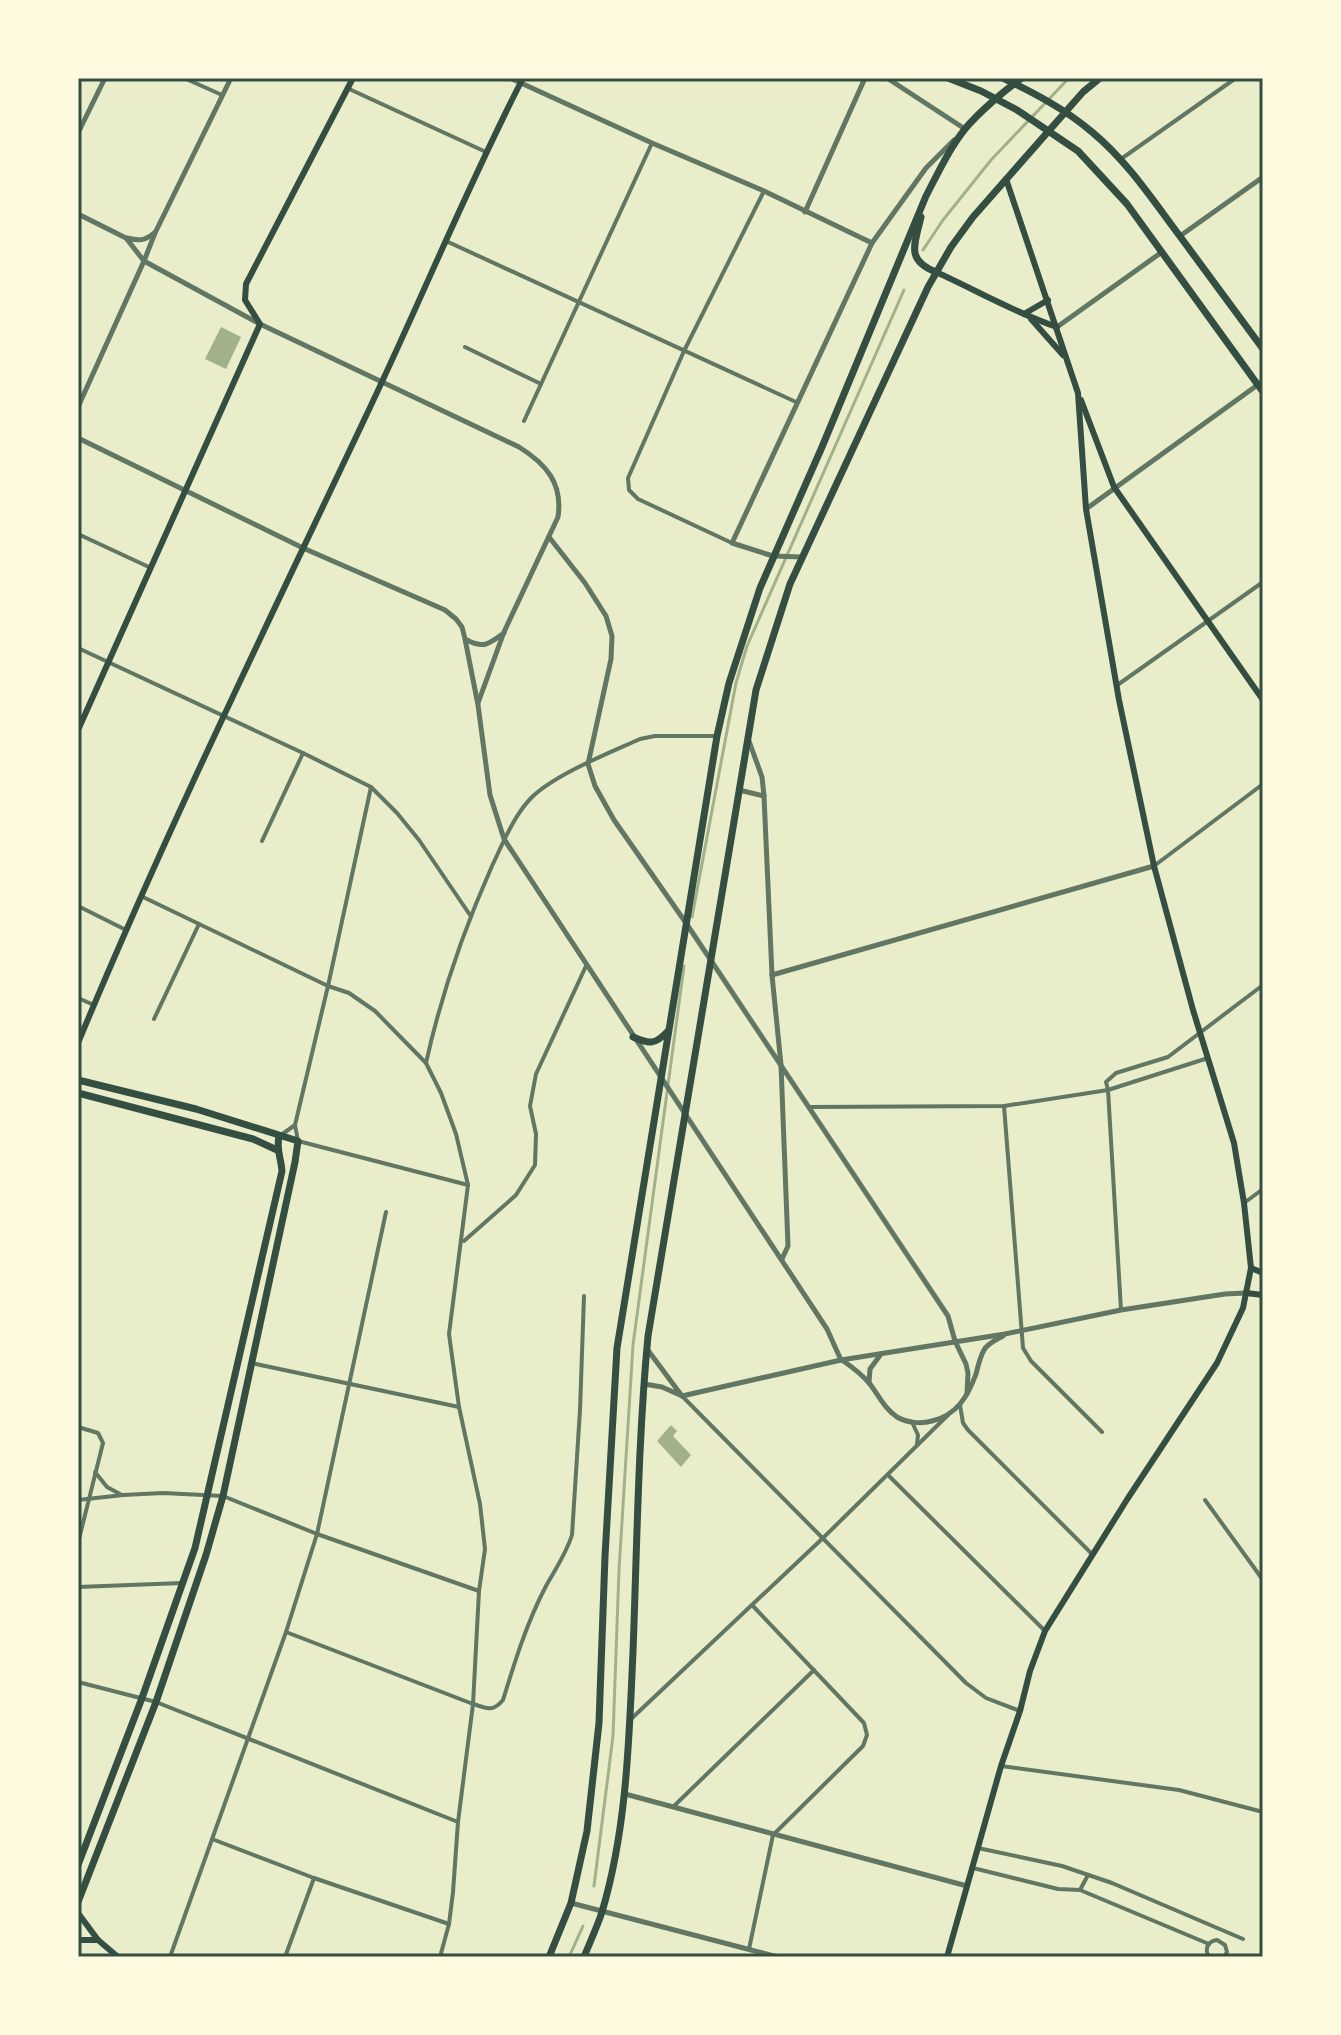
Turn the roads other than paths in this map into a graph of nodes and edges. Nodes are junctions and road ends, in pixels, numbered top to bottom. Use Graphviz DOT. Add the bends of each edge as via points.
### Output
graph roads {
  1 [pos="105,78"];
  2 [pos="184,78"];
  3 [pos="231,78"];
  4 [pos="353,78"];
  5 [pos="510,78"];
  6 [pos="865,78"];
  7 [pos="887,78"];
  8 [pos="948,78"];
  9 [pos="1003,78"];
  10 [pos="1022,78"];
  11 [pos="1100,78"];
  12 [pos="1236,78"];
  13 [pos="522,80"];
  14 [pos="347,88"];
  15 [pos="222,95"];
  16 [pos="965,129"];
  17 [pos="78,133"];
  18 [pos="652,143"];
  19 [pos="487,152"];
  20 [pos="1121,159"];
  21 [pos="1263,177"];
  22 [pos="1006,179"];
  23 [pos="764,191"];
  24 [pos="926,196"];
  25 [pos="805,212"];
  26 [pos="78,214"];
  27 [pos="155,233"];
  28 [pos="1180,236"];
  29 [pos="126,238"];
  30 [pos="445,241"];
  31 [pos="872,243"];
  32 [pos="1162,252"];
  33 [pos="144,261"];
  34 [pos="936,272"];
  35 [pos="1048,300"];
  36 [pos="579,303"];
  37 [pos="1027,316"];
  38 [pos="260,324"];
  39 [pos="1057,327"];
  40 [pos="465,347"];
  41 [pos="1263,349"];
  42 [pos="684,351"];
  43 [pos="1065,358"];
  44 [pos="383,381"];
  45 [pos="541,384"];
  46 [pos="1261,386"];
  47 [pos="1078,393"];
  48 [pos="796,402"];
  49 [pos="78,407"];
  50 [pos="524,421"];
  51 [pos="78,438"];
  52 [pos="1114,487"];
  53 [pos="185,491"];
  54 [pos="1086,509"];
  55 [pos="78,534"];
  56 [pos="549,537"];
  57 [pos="732,543"];
  58 [pos="303,548"];
  59 [pos="775,556"];
  60 [pos="802,557"];
  61 [pos="151,568"];
  62 [pos="1263,582"];
  63 [pos="1209,621"];
  64 [pos="504,632"];
  65 [pos="465,639"];
  66 [pos="78,648"];
  67 [pos="110,663"];
  68 [pos="1116,686"];
  69 [pos="1263,700"];
  70 [pos="478,705"];
  71 [pos="224,718"];
  72 [pos="78,730"];
  73 [pos="717,736"];
  74 [pos="748,738"];
  75 [pos="303,753"];
  76 [pos="588,764"];
  77 [pos="1263,784"];
  78 [pos="371,787"];
  79 [pos="739,790"];
  80 [pos="764,796"];
  81 [pos="504,839"];
  82 [pos="262,841"];
  83 [pos="1154,866"];
  84 [pos="141,896"];
  85 [pos="78,906"];
  86 [pos="470,915"];
  87 [pos="686,923"];
  88 [pos="199,924"];
  89 [pos="126,930"];
  90 [pos="711,959"];
  91 [pos="586,966"];
  92 [pos="772,975"];
  93 [pos="1263,985"];
  94 [pos="328,986"];
  95 [pos="78,998"];
  96 [pos="94,1005"];
  97 [pos="154,1019"];
  98 [pos="669,1031"];
  99 [pos="1199,1031"];
  100 [pos="633,1037"];
  101 [pos="78,1043"];
  102 [pos="1208,1058"];
  103 [pos="426,1063"];
  104 [pos="781,1065"];
  105 [pos="661,1077"];
  106 [pos="78,1080"];
  107 [pos="1108,1090"];
  108 [pos="78,1093"];
  109 [pos="1004,1106"];
  110 [pos="809,1107"];
  111 [pos="196,1109"];
  112 [pos="684,1111"];
  113 [pos="196,1124"];
  114 [pos="295,1125"];
  115 [pos="279,1136"];
  116 [pos="298,1141"];
  117 [pos="277,1150"];
  118 [pos="468,1185"];
  119 [pos="1263,1189"];
  120 [pos="1244,1203"];
  121 [pos="386,1212"];
  122 [pos="462,1242"];
  123 [pos="782,1260"];
  124 [pos="1251,1268"];
  125 [pos="1263,1273"];
  126 [pos="1246,1293"];
  127 [pos="1263,1295"];
  128 [pos="584,1296"];
  129 [pos="1121,1310"];
  130 [pos="1021,1331"];
  131 [pos="1005,1334"];
  132 [pos="955,1341"];
  133 [pos="647,1349"];
  134 [pos="882,1353"];
  135 [pos="841,1360"];
  136 [pos="251,1363"];
  137 [pos="349,1382"];
  138 [pos="869,1383"];
  139 [pos="643,1384"];
  140 [pos="967,1394"];
  141 [pos="682,1396"];
  142 [pos="960,1405"];
  143 [pos="459,1407"];
  144 [pos="950,1414"];
  145 [pos="912,1422"];
  146 [pos="78,1427"];
  147 [pos="1102,1432"];
  148 [pos="917,1446"];
  149 [pos="95,1472"];
  150 [pos="888,1475"];
  151 [pos="208,1494"];
  152 [pos="123,1495"];
  153 [pos="223,1496"];
  154 [pos="78,1500"];
  155 [pos="87,1500"];
  156 [pos="1205,1500"];
  157 [pos="317,1534"];
  158 [pos="823,1538"];
  159 [pos="78,1543"];
  160 [pos="1092,1554"];
  161 [pos="1263,1580"];
  162 [pos="182,1583"];
  163 [pos="78,1587"];
  164 [pos="479,1591"];
  165 [pos="752,1605"];
  166 [pos="1045,1631"];
  167 [pos="286,1632"];
  168 [pos="814,1670"];
  169 [pos="78,1682"];
  170 [pos="142,1698"];
  171 [pos="156,1702"];
  172 [pos="473,1704"];
  173 [pos="1020,1711"];
  174 [pos="630,1721"];
  175 [pos="247,1738"];
  176 [pos="1001,1766"];
  177 [pos="625,1794"];
  178 [pos="674,1806"];
  179 [pos="1263,1812"];
  180 [pos="458,1822"];
  181 [pos="773,1835"];
  182 [pos="212,1839"];
  183 [pos="978,1848"];
  184 [pos="78,1865"];
  185 [pos="972,1868"];
  186 [pos="1088,1875"];
  187 [pos="314,1878"];
  188 [pos="967,1886"];
  189 [pos="1080,1890"];
  190 [pos="78,1902"];
  191 [pos="571,1903"];
  192 [pos="599,1910"];
  193 [pos="78,1913"];
  194 [pos="449,1924"];
  195 [pos="1243,1939"];
  196 [pos="78,1940"];
  197 [pos="98,1940"];
  198 [pos="1209,1944"];
  199 [pos="749,1949"];
  200 [pos="1225,1956"];
  201 [pos="118,1957"];
  202 [pos="170,1957"];
  203 [pos="285,1957"];
  204 [pos="440,1957"];
  205 [pos="549,1957"];
  206 [pos="584,1957"];
  207 [pos="778,1957"];
  208 [pos="947,1957"];
  209 [pos="1209,1957"];
  1 -- 17 [label="street"];
  2 -- 15 [label="street"];
  3 -- 15 [label="street"];
  4 -- 14 [label="main road"];
  5 -- 13 [label="street"];
  6 -- 25 [label="street"];
  7 -- 16 [label="street"];
  8 -- 32 [label="main road" via="1017,110 1078,151"];
  9 -- 20 [label="main road" via="1061,109"];
  10 -- 16 [label="main road"];
  11 -- 22 [label="main road"];
  12 -- 20 [label="street"];
  13 -- 18 [label="street"];
  13 -- 19 [label="main road"];
  14 -- 19 [label="street"];
  14 -- 38 [label="main road" via="246,284 245,300"];
  15 -- 27 [label="street"];
  16 -- 24 [label="main road"];
  16 -- 31 [label="street" via="926,168"];
  18 -- 23 [label="street"];
  18 -- 36 [label="street"];
  19 -- 30 [label="main road"];
  20 -- 28 [label="main road"];
  21 -- 28 [label="street"];
  22 -- 34 [label="main road"];
  22 -- 35 [label="main road"];
  23 -- 25 [label="street"];
  23 -- 42 [label="street"];
  24 -- 34 [label="main road" via="915,257"];
  24 -- 59 [label="main road"];
  25 -- 31 [label="street"];
  26 -- 29 [label="street"];
  27 -- 29 [label="street" via="138,241"];
  27 -- 33 [label="street"];
  28 -- 41 [label="main road"];
  29 -- 33 [label="street"];
  30 -- 36 [label="street"];
  30 -- 44 [label="main road"];
  31 -- 48 [label="street"];
  32 -- 39 [label="street"];
  32 -- 46 [label="main road"];
  33 -- 38 [label="street"];
  33 -- 49 [label="street"];
  34 -- 37 [label="main road"];
  34 -- 60 [label="main road"];
  35 -- 37 [label="main road"];
  35 -- 39 [label="main road"];
  36 -- 42 [label="street"];
  36 -- 45 [label="street"];
  37 -- 39 [label="main road"];
  37 -- 43 [label="main road"];
  38 -- 44 [label="street"];
  38 -- 53 [label="main road"];
  39 -- 43 [label="main road"];
  40 -- 45 [label="street"];
  42 -- 48 [label="street"];
  42 -- 57 [label="street" via="628,478 629,490"];
  43 -- 47 [label="main road"];
  44 -- 56 [label="street" via="539,460 560,503"];
  44 -- 58 [label="main road"];
  45 -- 50 [label="street"];
  46 -- 52 [label="street"];
  47 -- 52 [label="main road"];
  47 -- 54 [label="main road"];
  48 -- 57 [label="street"];
  51 -- 53 [label="street"];
  52 -- 54 [label="street"];
  52 -- 63 [label="main road"];
  53 -- 58 [label="street"];
  53 -- 61 [label="main road"];
  54 -- 68 [label="main road"];
  55 -- 61 [label="street"];
  56 -- 64 [label="street"];
  56 -- 76 [label="street" via="585,583 612,636"];
  57 -- 59 [label="street"];
  58 -- 65 [label="street" via="445,610 462,627"];
  58 -- 71 [label="main road"];
  59 -- 60 [label="street"];
  59 -- 73 [label="main road" via="729,683"];
  60 -- 74 [label="main road" via="770,643"];
  61 -- 67 [label="main road"];
  62 -- 63 [label="street"];
  63 -- 68 [label="street"];
  63 -- 69 [label="main road"];
  64 -- 65 [label="street" via="482,645"];
  64 -- 70 [label="street"];
  65 -- 70 [label="street"];
  66 -- 67 [label="street"];
  67 -- 71 [label="street"];
  67 -- 72 [label="main road"];
  68 -- 83 [label="main road"];
  70 -- 81 [label="street" via="490,795"];
  71 -- 75 [label="street"];
  71 -- 84 [label="main road"];
  73 -- 76 [label="street" via="640,739"];
  73 -- 87 [label="main road"];
  74 -- 79 [label="main road"];
  74 -- 80 [label="street"];
  75 -- 78 [label="street"];
  75 -- 82 [label="street"];
  76 -- 81 [label="street" via="532,798"];
  76 -- 87 [label="street" via="614,820"];
  77 -- 83 [label="street"];
  78 -- 86 [label="street" via="419,840"];
  78 -- 94 [label="street"];
  79 -- 80 [label="street"];
  79 -- 90 [label="main road"];
  80 -- 92 [label="street"];
  81 -- 86 [label="street"];
  81 -- 91 [label="street"];
  83 -- 92 [label="street"];
  83 -- 99 [label="main road"];
  84 -- 88 [label="street"];
  84 -- 89 [label="main road"];
  85 -- 89 [label="street"];
  86 -- 103 [label="street"];
  87 -- 90 [label="street"];
  87 -- 98 [label="main road"];
  88 -- 94 [label="street"];
  88 -- 97 [label="street"];
  89 -- 96 [label="main road"];
  90 -- 104 [label="street"];
  90 -- 112 [label="main road"];
  91 -- 100 [label="street"];
  91 -- 122 [label="street" via="536,1074 530,1106 535,1165 516,1195"];
  92 -- 104 [label="street"];
  93 -- 99 [label="street"];
  94 -- 103 [label="street" via="375,1011"];
  94 -- 114 [label="street"];
  95 -- 96 [label="street"];
  96 -- 101 [label="main road"];
  98 -- 100 [label="main road" via="654,1043"];
  98 -- 105 [label="main road"];
  99 -- 102 [label="main road"];
  99 -- 107 [label="street" via="1168,1057 1110,1077"];
  100 -- 105 [label="street"];
  102 -- 107 [label="street"];
  102 -- 120 [label="main road" via="1234,1143"];
  103 -- 118 [label="street" via="456,1134"];
  104 -- 110 [label="street"];
  104 -- 123 [label="street" via="788,1246"];
  105 -- 112 [label="street"];
  105 -- 191 [label="main road" via="617,1348 599,1723 587,1831"];
  106 -- 111 [label="main road"];
  107 -- 109 [label="street"];
  107 -- 129 [label="street"];
  108 -- 113 [label="main road"];
  109 -- 110 [label="street"];
  109 -- 130 [label="street"];
  110 -- 132 [label="street" via="948,1316"];
  111 -- 113 [label="main road" via="201,1115"];
  111 -- 115 [label="main road"];
  112 -- 123 [label="street"];
  112 -- 133 [label="main road"];
  113 -- 117 [label="main road"];
  114 -- 115 [label="street"];
  114 -- 116 [label="street"];
  115 -- 116 [label="main road"];
  115 -- 117 [label="main road"];
  116 -- 118 [label="street"];
  116 -- 136 [label="main road"];
  117 -- 151 [label="main road" via="282,1171"];
  118 -- 122 [label="street"];
  119 -- 120 [label="street"];
  120 -- 124 [label="main road"];
  121 -- 137 [label="street"];
  122 -- 143 [label="street" via="449,1334"];
  123 -- 135 [label="street"];
  124 -- 125 [label="main road"];
  124 -- 126 [label="main road"];
  126 -- 127 [label="main road"];
  126 -- 129 [label="street"];
  126 -- 160 [label="main road" via="1217,1363"];
  128 -- 172 [label="street" via="572,1535 521,1642 503,1700 489,1709"];
  129 -- 130 [label="street"];
  130 -- 131 [label="street"];
  130 -- 147 [label="street" via="1031,1361"];
  131 -- 132 [label="street"];
  131 -- 140 [label="street" via="983,1351"];
  132 -- 134 [label="street"];
  132 -- 140 [label="street" via="966,1364"];
  133 -- 139 [label="main road"];
  133 -- 141 [label="street"];
  134 -- 135 [label="street"];
  134 -- 138 [label="street" via="870,1369"];
  135 -- 138 [label="street"];
  135 -- 141 [label="street"];
  136 -- 137 [label="street"];
  136 -- 153 [label="main road"];
  137 -- 143 [label="street"];
  137 -- 157 [label="street"];
  138 -- 145 [label="street" via="887,1410"];
  139 -- 141 [label="street"];
  139 -- 174 [label="main road"];
  140 -- 142 [label="street"];
  141 -- 158 [label="street"];
  142 -- 144 [label="street"];
  142 -- 160 [label="street" via="963,1423 976,1439"];
  143 -- 164 [label="street" via="485,1549"];
  144 -- 145 [label="street"];
  144 -- 148 [label="street"];
  145 -- 148 [label="street"];
  146 -- 149 [label="street" via="98,1433 103,1443"];
  148 -- 150 [label="street"];
  149 -- 152 [label="street"];
  149 -- 155 [label="street"];
  150 -- 158 [label="street"];
  150 -- 166 [label="street"];
  151 -- 152 [label="street"];
  151 -- 153 [label="street"];
  151 -- 162 [label="main road"];
  152 -- 155 [label="street"];
  153 -- 157 [label="street"];
  153 -- 171 [label="main road"];
  154 -- 155 [label="street"];
  155 -- 159 [label="street"];
  156 -- 161 [label="street"];
  157 -- 164 [label="street"];
  157 -- 167 [label="street"];
  158 -- 165 [label="street"];
  158 -- 173 [label="street" via="966,1683 986,1698"];
  160 -- 166 [label="main road"];
  162 -- 163 [label="street"];
  162 -- 170 [label="main road"];
  164 -- 172 [label="street"];
  165 -- 168 [label="street"];
  165 -- 174 [label="street"];
  166 -- 173 [label="main road"];
  167 -- 172 [label="street"];
  167 -- 175 [label="street"];
  168 -- 178 [label="street"];
  168 -- 181 [label="street" via="864,1723 867,1735 863,1746"];
  169 -- 170 [label="street"];
  170 -- 171 [label="street"];
  170 -- 184 [label="main road"];
  171 -- 175 [label="street"];
  171 -- 190 [label="main road"];
  172 -- 180 [label="street"];
  173 -- 176 [label="main road"];
  174 -- 177 [label="main road"];
  175 -- 180 [label="street"];
  175 -- 182 [label="street"];
  176 -- 179 [label="street" via="1179,1790"];
  176 -- 183 [label="main road"];
  177 -- 178 [label="street"];
  177 -- 192 [label="main road" via="617,1848"];
  178 -- 181 [label="street"];
  180 -- 194 [label="street"];
  181 -- 188 [label="street"];
  181 -- 199 [label="street"];
  182 -- 187 [label="street"];
  182 -- 202 [label="street"];
  183 -- 185 [label="main road"];
  183 -- 186 [label="street"];
  185 -- 188 [label="main road"];
  185 -- 189 [label="street"];
  186 -- 189 [label="street"];
  186 -- 195 [label="street"];
  187 -- 194 [label="street"];
  187 -- 203 [label="street"];
  188 -- 208 [label="main road"];
  189 -- 198 [label="street"];
  191 -- 192 [label="street"];
  191 -- 205 [label="main road"];
  192 -- 199 [label="street"];
  192 -- 206 [label="main road"];
  193 -- 197 [label="main road"];
  194 -- 204 [label="street"];
  196 -- 197 [label="main road"];
  197 -- 201 [label="main road"];
  198 -- 200 [label="street" via="1221,1941"];
  198 -- 209 [label="street"];
  199 -- 207 [label="street"];
}
